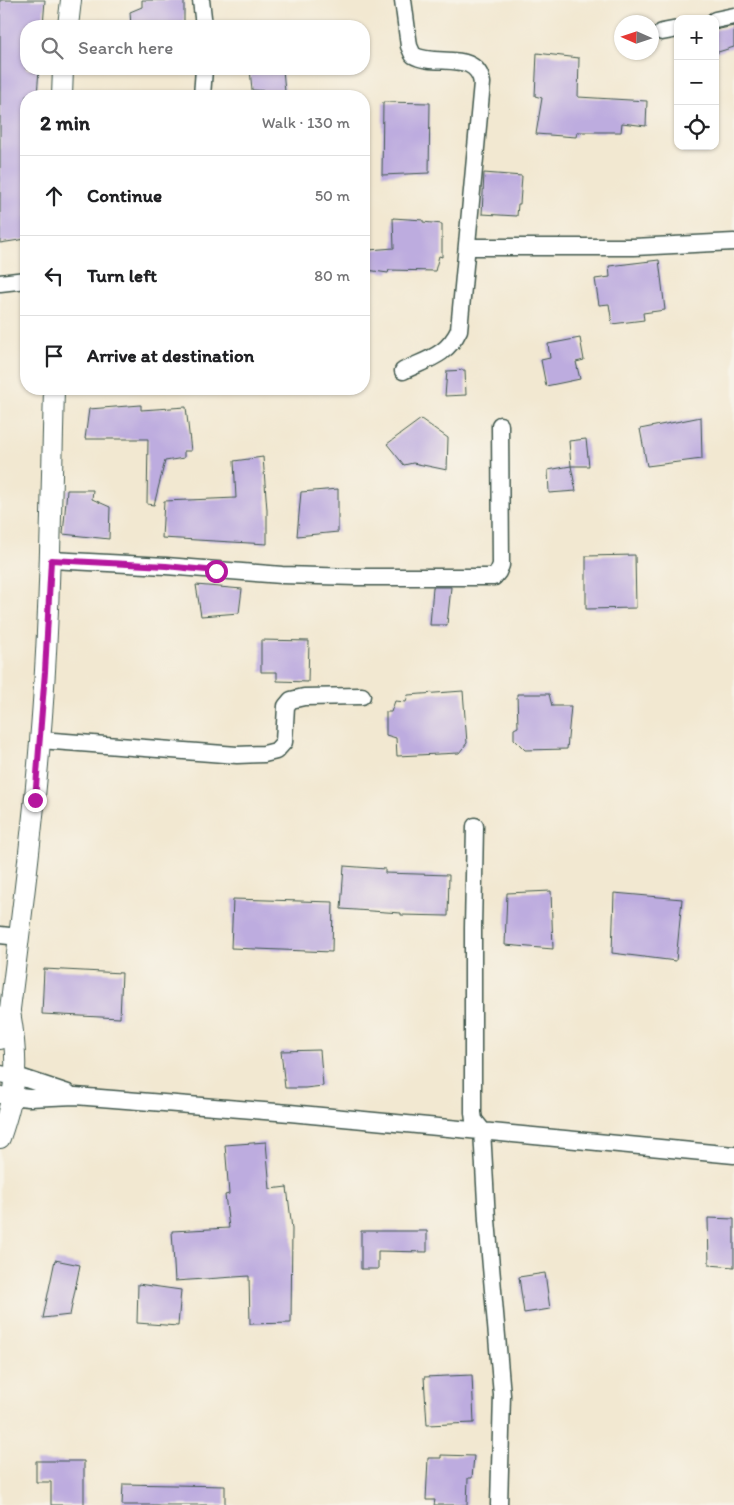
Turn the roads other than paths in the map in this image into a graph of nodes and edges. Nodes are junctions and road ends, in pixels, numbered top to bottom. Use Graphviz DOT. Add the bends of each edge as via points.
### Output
graph roads {
  1 [pos="71,0"];
  2 [pos="201,0"];
  3 [pos="403,0"];
  4 [pos="734,16"];
  5 [pos="719,19"];
  6 [pos="69,20"];
  7 [pos="203,20"];
  8 [pos="63,75"];
  9 [pos="204,75"];
  10 [pos="62,90"];
  11 [pos="202,90"];
  12 [pos="734,242"];
  13 [pos="467,247"];
  14 [pos="20,281"];
  15 [pos="0,283"];
  16 [pos="403,371"];
  17 [pos="54,395"];
  18 [pos="500,425"];
  19 [pos="51,560"];
  20 [pos="362,696"];
  21 [pos="40,740"];
  22 [pos="475,826"];
  23 [pos="9,936"];
  24 [pos="10,1009"];
  25 [pos="0,1039"];
  26 [pos="8,1075"];
  27 [pos="75,1096"];
  28 [pos="6,1097"];
  29 [pos="482,1130"];
  30 [pos="0,1138"];
  31 [pos="734,1155"];
  32 [pos="498,1505"];
  1 -- 6 [label="street"];
  2 -- 7 [label="street"];
  3 -- 13 [label="street" via="413,55 426,60 468,63 477,68 482,78"];
  4 -- 5 [label="street"];
  8 -- 10 [label="street"];
  9 -- 11 [label="street"];
  12 -- 13 [label="street" via="634,247"];
  13 -- 16 [label="street" via="461,321 455,339 444,352"];
  14 -- 15 [label="street"];
  17 -- 19 [label="street"];
  18 -- 19 [label="street" via="501,566 494,577 282,575"];
  19 -- 21 [label="street"];
  20 -- 21 [label="street" via="291,700 286,706 284,742 276,751 264,754 236,755"];
  21 -- 23 [label="street" via="35,800"];
  22 -- 29 [label="street" via="473,1113"];
  23 -- 24 [label="street"];
  24 -- 25 [label="street"];
  24 -- 26 [label="street" via="16,1044"];
  26 -- 27 [label="street"];
  26 -- 28 [label="street"];
  27 -- 28 [label="street"];
  27 -- 29 [label="street"];
  28 -- 30 [label="street"];
  29 -- 31 [label="street"];
  29 -- 32 [label="street" via="502,1395"];
}
